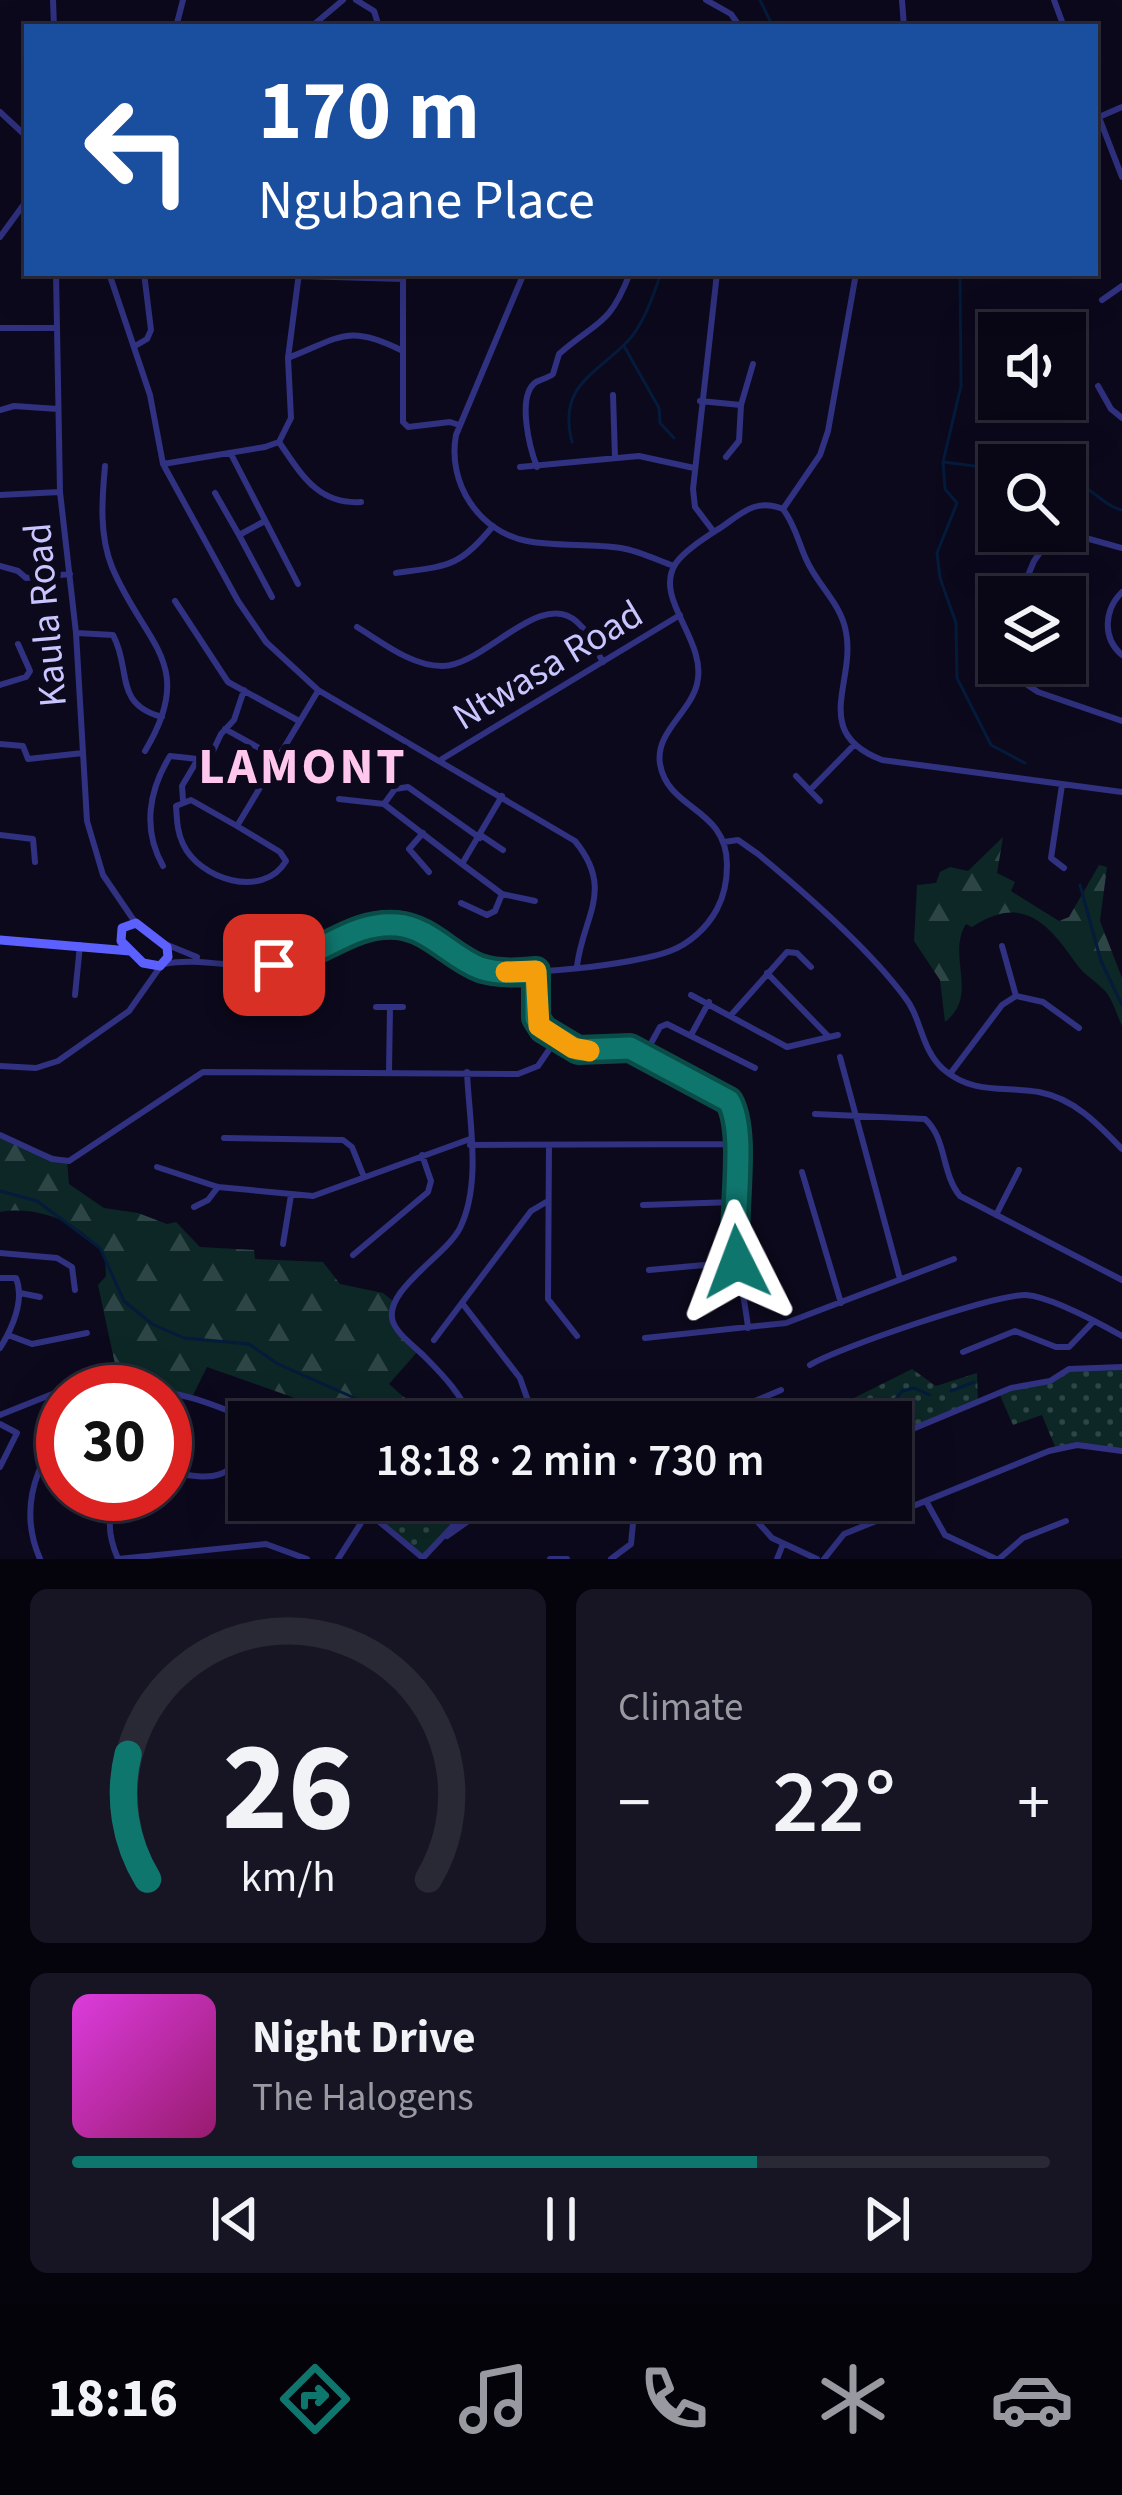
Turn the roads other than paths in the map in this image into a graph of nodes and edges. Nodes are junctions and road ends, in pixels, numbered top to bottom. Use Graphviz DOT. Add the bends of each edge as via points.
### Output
graph roads {
  1 [pos="343,0"];
  2 [pos="356,0"];
  3 [pos="706,0"];
  4 [pos="314,24"];
  5 [pos="378,24"];
  6 [pos="738,24"];
  7 [pos="1122,106"];
  8 [pos="0,112"];
  9 [pos="1099,117"];
  10 [pos="24,134"];
  11 [pos="1122,177"];
  12 [pos="24,204"];
  13 [pos="0,238"];
  14 [pos="56,276"];
  15 [pos="110,276"];
  16 [pos="144,276"];
  17 [pos="299,276"];
  18 [pos="403,276"];
  19 [pos="523,276"];
  20 [pos="629,276"];
  21 [pos="717,276"];
  22 [pos="855,279"];
  23 [pos="1122,286"];
  24 [pos="1102,300"];
  25 [pos="0,328"];
  26 [pos="57,328"];
  27 [pos="135,346"];
  28 [pos="401,350"];
  29 [pos="288,358"];
  30 [pos="753,364"];
  31 [pos="1098,386"];
  32 [pos="613,395"];
  33 [pos="700,401"];
  34 [pos="741,405"];
  35 [pos="58,409"];
  36 [pos="0,410"];
  37 [pos="1122,418"];
  38 [pos="459,425"];
  39 [pos="279,442"];
  40 [pos="231,454"];
  41 [pos="615,457"];
  42 [pos="726,458"];
  43 [pos="164,464"];
  44 [pos="105,466"];
  45 [pos="520,467"];
  46 [pos="537,467"];
  47 [pos="694,468"];
  48 [pos="60,492"];
  49 [pos="215,493"];
  50 [pos="0,495"];
  51 [pos="361,502"];
  52 [pos="783,508"];
  53 [pos="263,522"];
  54 [pos="493,526"];
  55 [pos="714,532"];
  56 [pos="239,535"];
  57 [pos="1122,548"];
  58 [pos="0,566"];
  59 [pos="674,566"];
  60 [pos="396,573"];
  61 [pos="70,574"];
  62 [pos="1030,576"];
  63 [pos="298,584"];
  64 [pos="1122,592"];
  65 [pos="272,597"];
  66 [pos="175,601"];
  67 [pos="680,615"];
  68 [pos="357,627"];
  69 [pos="76,633"];
  70 [pos="18,644"];
  71 [pos="1122,655"];
  72 [pos="603,662"];
  73 [pos="1026,684"];
  74 [pos="0,685"];
  75 [pos="244,690"];
  76 [pos="318,690"];
  77 [pos="162,717"];
  78 [pos="299,721"];
  79 [pos="1122,721"];
  80 [pos="225,729"];
  81 [pos="0,744"];
  82 [pos="854,745"];
  83 [pos="145,751"];
  84 [pos="83,753"];
  85 [pos="277,758"];
  86 [pos="198,759"];
  87 [pos="441,760"];
  88 [pos="796,776"];
  89 [pos="1062,784"];
  90 [pos="810,790"];
  91 [pos="1122,792"];
  92 [pos="502,796"];
  93 [pos="339,799"];
  94 [pos="183,800"];
  95 [pos="820,801"];
  96 [pos="384,804"];
  97 [pos="237,826"];
  98 [pos="423,833"];
  99 [pos="0,835"];
  100 [pos="481,837"];
  101 [pos="724,842"];
  102 [pos="503,850"];
  103 [pos="35,862"];
  104 [pos="463,864"];
  105 [pos="163,866"];
  106 [pos="1064,868"];
  107 [pos="429,872"];
  108 [pos="502,894"];
  109 [pos="118,901"];
  110 [pos="535,901"];
  111 [pos="461,903"];
  112 [pos="136,923"];
  113 [pos="121,930"];
  114 [pos="0,940"];
  115 [pos="163,942"];
  116 [pos="80,945"];
  117 [pos="1002,946"];
  118 [pos="95,947"];
  119 [pos="130,951"];
  120 [pos="206,960"];
  121 [pos="143,963"];
  122 [pos="162,965"];
  123 [pos="577,966"];
  124 [pos="811,967"];
  125 [pos="536,971"];
  126 [pos="767,974"];
  127 [pos="144,991"];
  128 [pos="691,994"];
  129 [pos="75,995"];
  130 [pos="1016,996"];
  131 [pos="709,1002"];
  132 [pos="376,1007"];
  133 [pos="390,1007"];
  134 [pos="404,1007"];
  135 [pos="732,1014"];
  136 [pos="1079,1028"];
  137 [pos="692,1035"];
  138 [pos="557,1038"];
  139 [pos="644,1056"];
  140 [pos="840,1057"];
  141 [pos="0,1066"];
  142 [pos="754,1069"];
  143 [pos="389,1072"];
  144 [pos="467,1072"];
  145 [pos="950,1074"];
  146 [pos="815,1114"];
  147 [pos="856,1117"];
  148 [pos="0,1135"];
  149 [pos="224,1138"];
  150 [pos="470,1142"];
  151 [pos="549,1144"];
  152 [pos="736,1144"];
  153 [pos="1122,1149"];
  154 [pos="422,1155"];
  155 [pos="157,1167"];
  156 [pos="1019,1170"];
  157 [pos="802,1172"];
  158 [pos="364,1177"];
  159 [pos="218,1186"];
  160 [pos="291,1195"];
  161 [pos="548,1201"];
  162 [pos="734,1202"];
  163 [pos="643,1205"];
  164 [pos="194,1208"];
  165 [pos="996,1215"];
  166 [pos="283,1244"];
  167 [pos="0,1253"];
  168 [pos="353,1255"];
  169 [pos="954,1258"];
  170 [pos="737,1262"];
  171 [pos="649,1270"];
  172 [pos="0,1278"];
  173 [pos="900,1279"];
  174 [pos="1122,1280"];
  175 [pos="75,1290"];
  176 [pos="20,1293"];
  177 [pos="40,1297"];
  178 [pos="462,1303"];
  179 [pos="841,1303"];
  180 [pos="1093,1322"];
  181 [pos="748,1328"];
  182 [pos="87,1333"];
  183 [pos="8,1335"];
  184 [pos="577,1336"];
  185 [pos="1122,1336"];
  186 [pos="645,1338"];
  187 [pos="434,1340"];
  188 [pos="0,1348"];
  189 [pos="963,1352"];
  190 [pos="810,1366"];
  191 [pos="1122,1366"];
  192 [pos="781,1390"];
  193 [pos="36,1401"];
  194 [pos="192,1401"];
  195 [pos="462,1401"];
  196 [pos="529,1401"];
  197 [pos="756,1401"];
  198 [pos="228,1413"];
  199 [pos="0,1415"];
  200 [pos="0,1424"];
  201 [pos="912,1429"];
  202 [pos="1122,1451"];
  203 [pos="0,1467"];
  204 [pos="228,1468"];
  205 [pos="192,1477"];
  206 [pos="36,1480"];
  207 [pos="926,1501"];
  208 [pos="109,1521"];
  209 [pos="362,1521"];
  210 [pos="378,1521"];
  211 [pos="458,1521"];
  212 [pos="466,1521"];
  213 [pos="633,1521"];
  214 [pos="755,1521"];
  215 [pos="1066,1521"];
  216 [pos="442,1539"];
  217 [pos="783,1544"];
  218 [pos="40,1559"];
  219 [pos="118,1559"];
  220 [pos="307,1559"];
  221 [pos="338,1559"];
  222 [pos="422,1559"];
  223 [pos="550,1559"];
  224 [pos="567,1559"];
  225 [pos="611,1559"];
  226 [pos="777,1559"];
  227 [pos="820,1559"];
  228 [pos="998,1559"];
  1 -- 4 [label="street"];
  2 -- 5 [label="street"];
  3 -- 6 [label="street"];
  7 -- 9 [label="street"];
  8 -- 10 [label="street"];
  9 -- 11 [label="street"];
  12 -- 13 [label="street"];
  14 -- 26 [label="street, Kaula Road"];
  15 -- 27 [label="street"];
  16 -- 27 [label="street" via="151,330"];
  17 -- 29 [label="street"];
  18 -- 28 [label="street"];
  19 -- 38 [label="street"];
  20 -- 46 [label="street" via="598,328 559,354 554,374 530,390 527,435"];
  21 -- 33 [label="street"];
  22 -- 52 [label="street" via="827,435"];
  23 -- 24 [label="street"];
  25 -- 26 [label="street"];
  26 -- 35 [label="street, Kaula Road"];
  27 -- 43 [label="street"];
  28 -- 29 [label="street" via="358,333"];
  28 -- 38 [label="street" via="404,425"];
  29 -- 39 [label="street" via="291,418"];
  30 -- 34 [label="street"];
  31 -- 37 [label="street"];
  32 -- 41 [label="street"];
  33 -- 34 [label="street"];
  33 -- 47 [label="street"];
  34 -- 42 [label="street" via="739,441"];
  35 -- 36 [label="street"];
  35 -- 48 [label="street, Kaula Road"];
  38 -- 54 [label="street" via="459,482"];
  39 -- 40 [label="street"];
  39 -- 51 [label="street" via="315,490"];
  40 -- 43 [label="street"];
  40 -- 53 [label="street"];
  41 -- 46 [label="street"];
  41 -- 47 [label="street"];
  43 -- 76 [label="street" via="252,624"];
  44 -- 77 [label="street" via="108,554 161,655 170,692"];
  45 -- 46 [label="street"];
  47 -- 55 [label="street" via="695,507"];
  48 -- 50 [label="street"];
  48 -- 61 [label="street, Kaula Road"];
  49 -- 56 [label="street"];
  52 -- 55 [label="street" via="755,505"];
  52 -- 82 [label="street" via="843,620 848,656 840,713"];
  53 -- 56 [label="street"];
  53 -- 63 [label="street"];
  54 -- 59 [label="street" via="527,541 624,548"];
  54 -- 60 [label="street" via="466,558"];
  55 -- 59 [label="street"];
  56 -- 65 [label="street"];
  57 -- 62 [label="street" via="1075,535 1048,540"];
  58 -- 61 [label="street" via="26,578"];
  59 -- 67 [label="street" via="670,592"];
  61 -- 69 [label="street, Kaula Road"];
  64 -- 71 [label="street" via="1108,618 1109,638"];
  66 -- 75 [label="street" via="212,662"];
  67 -- 72 [label="street, Ntwasa Road"];
  67 -- 101 [label="street" via="697,650 697,683 664,737 660,768"];
  68 -- 72 [label="street" via="419,662 444,666 558,613 577,621"];
  69 -- 77 [label="street" via="112,635 131,698"];
  69 -- 84 [label="street, Kaula Road"];
  70 -- 74 [label="street" via="30,671"];
  72 -- 87 [label="street, Ntwasa Road"];
  73 -- 79 [label="street"];
  75 -- 78 [label="street"];
  75 -- 80 [label="street"];
  76 -- 78 [label="street"];
  76 -- 87 [label="street"];
  77 -- 83 [label="street"];
  78 -- 85 [label="street"];
  80 -- 85 [label="street"];
  80 -- 86 [label="street" via="212,753"];
  81 -- 84 [label="street, Kaula Road" via="23,746 28,759"];
  82 -- 89 [label="street" via="882,760"];
  82 -- 90 [label="street"];
  84 -- 109 [label="street, Kaula Road" via="90,833"];
  85 -- 97 [label="street"];
  86 -- 94 [label="street"];
  86 -- 105 [label="street" via="170,756 154,784 149,820"];
  87 -- 92 [label="street"];
  88 -- 90 [label="street"];
  89 -- 91 [label="street"];
  89 -- 106 [label="street" via="1052,857"];
  90 -- 95 [label="street"];
  92 -- 100 [label="street"];
  92 -- 123 [label="street" via="569,836 589,861 596,898"];
  93 -- 96 [label="street"];
  94 -- 97 [label="street"];
  94 -- 97 [label="street" via="176,806 183,845 210,874 247,882 280,870 285,857"];
  96 -- 98 [label="street"];
  96 -- 100 [label="street" via="408,787"];
  98 -- 104 [label="street"];
  98 -- 107 [label="street" via="409,849"];
  99 -- 103 [label="street" via="33,839"];
  100 -- 102 [label="street"];
  100 -- 104 [label="street"];
  101 -- 123 [label="street" via="719,906 692,938 656,956"];
  101 -- 145 [label="street" via="738,840 758,854 892,981"];
  104 -- 108 [label="street"];
  108 -- 110 [label="street"];
  108 -- 111 [label="street" via="487,915"];
  109 -- 112 [label="street, Kaula Road"];
  109 -- 113 [label="street, Kaula Road"];
  112 -- 113 [label="street"];
  112 -- 115 [label="street"];
  113 -- 118 [label="street"];
  113 -- 119 [label="street"];
  114 -- 116 [label="street"];
  115 -- 120 [label="street"];
  115 -- 122 [label="street"];
  116 -- 118 [label="street"];
  116 -- 129 [label="street"];
  117 -- 130 [label="street"];
  118 -- 119 [label="street"];
  119 -- 121 [label="street"];
  120 -- 122 [label="street"];
  120 -- 125 [label="street" via="284,964 353,930 388,925 420,930 482,968"];
  121 -- 122 [label="street"];
  121 -- 127 [label="street"];
  122 -- 127 [label="street"];
  123 -- 125 [label="street"];
  124 -- 126 [label="street" via="790,951"];
  125 -- 138 [label="street" via="537,1022"];
  126 -- 135 [label="street"];
  126 -- 135 [label="street" via="833,1036 787,1047"];
  127 -- 141 [label="street" via="129,1011 58,1061"];
  128 -- 131 [label="street"];
  130 -- 136 [label="street" via="1043,1002"];
  130 -- 145 [label="street"];
  131 -- 135 [label="street"];
  131 -- 137 [label="street"];
  132 -- 133 [label="street"];
  133 -- 134 [label="street"];
  133 -- 143 [label="street"];
  137 -- 139 [label="street" via="664,1024"];
  137 -- 142 [label="street"];
  138 -- 139 [label="street" via="578,1050 626,1047"];
  138 -- 144 [label="street" via="544,1061 525,1072"];
  139 -- 152 [label="street" via="724,1097 737,1117"];
  140 -- 147 [label="street"];
  143 -- 144 [label="street"];
  143 -- 148 [label="street" via="203,1072 69,1161"];
  144 -- 150 [label="street"];
  145 -- 153 [label="street" via="977,1088 1059,1099"];
  146 -- 147 [label="street"];
  147 -- 165 [label="street" via="926,1119 954,1190"];
  147 -- 173 [label="street"];
  149 -- 158 [label="street" via="343,1140"];
  150 -- 151 [label="street"];
  150 -- 154 [label="street"];
  150 -- 195 [label="street" via="471,1186 460,1228 396,1295 392,1310 396,1328"];
  151 -- 152 [label="street"];
  151 -- 161 [label="street"];
  152 -- 162 [label="street"];
  154 -- 158 [label="street"];
  154 -- 168 [label="street" via="428,1192"];
  155 -- 159 [label="street"];
  156 -- 165 [label="street"];
  157 -- 179 [label="street"];
  158 -- 160 [label="street" via="319,1195"];
  159 -- 160 [label="street"];
  159 -- 164 [label="street"];
  160 -- 166 [label="street"];
  161 -- 178 [label="street" via="531,1210"];
  161 -- 184 [label="street" via="548,1299"];
  162 -- 163 [label="street"];
  162 -- 170 [label="street"];
  165 -- 174 [label="street"];
  167 -- 175 [label="street" via="70,1264"];
  169 -- 173 [label="street"];
  170 -- 171 [label="street"];
  170 -- 181 [label="street"];
  172 -- 176 [label="street" via="16,1278"];
  173 -- 179 [label="street"];
  176 -- 177 [label="street"];
  176 -- 183 [label="street"];
  178 -- 187 [label="street"];
  178 -- 196 [label="street"];
  179 -- 181 [label="street"];
  180 -- 185 [label="street"];
  180 -- 189 [label="street" via="1069,1347 1015,1331"];
  180 -- 190 [label="street" via="1021,1295 865,1341"];
  181 -- 186 [label="street"];
  182 -- 183 [label="street" via="32,1344"];
  183 -- 188 [label="street"];
  191 -- 201 [label="street" via="1069,1369"];
  192 -- 197 [label="street"];
  193 -- 199 [label="street"];
  194 -- 198 [label="street"];
  200 -- 203 [label="street" via="16,1433"];
  202 -- 207 [label="street" via="1066,1445"];
  204 -- 205 [label="street"];
  206 -- 218 [label="street" via="28,1508"];
  207 -- 227 [label="street" via="844,1534"];
  207 -- 228 [label="street" via="945,1535"];
  208 -- 219 [label="street"];
  209 -- 221 [label="street"];
  210 -- 222 [label="street"];
  211 -- 216 [label="street"];
  212 -- 216 [label="street"];
  213 -- 225 [label="street" via="631,1544"];
  214 -- 217 [label="street"];
  215 -- 228 [label="street" via="1023,1538"];
  216 -- 222 [label="street"];
  217 -- 226 [label="street"];
  217 -- 227 [label="street"];
  219 -- 220 [label="street" via="266,1544"];
  223 -- 224 [label="street"];
}
